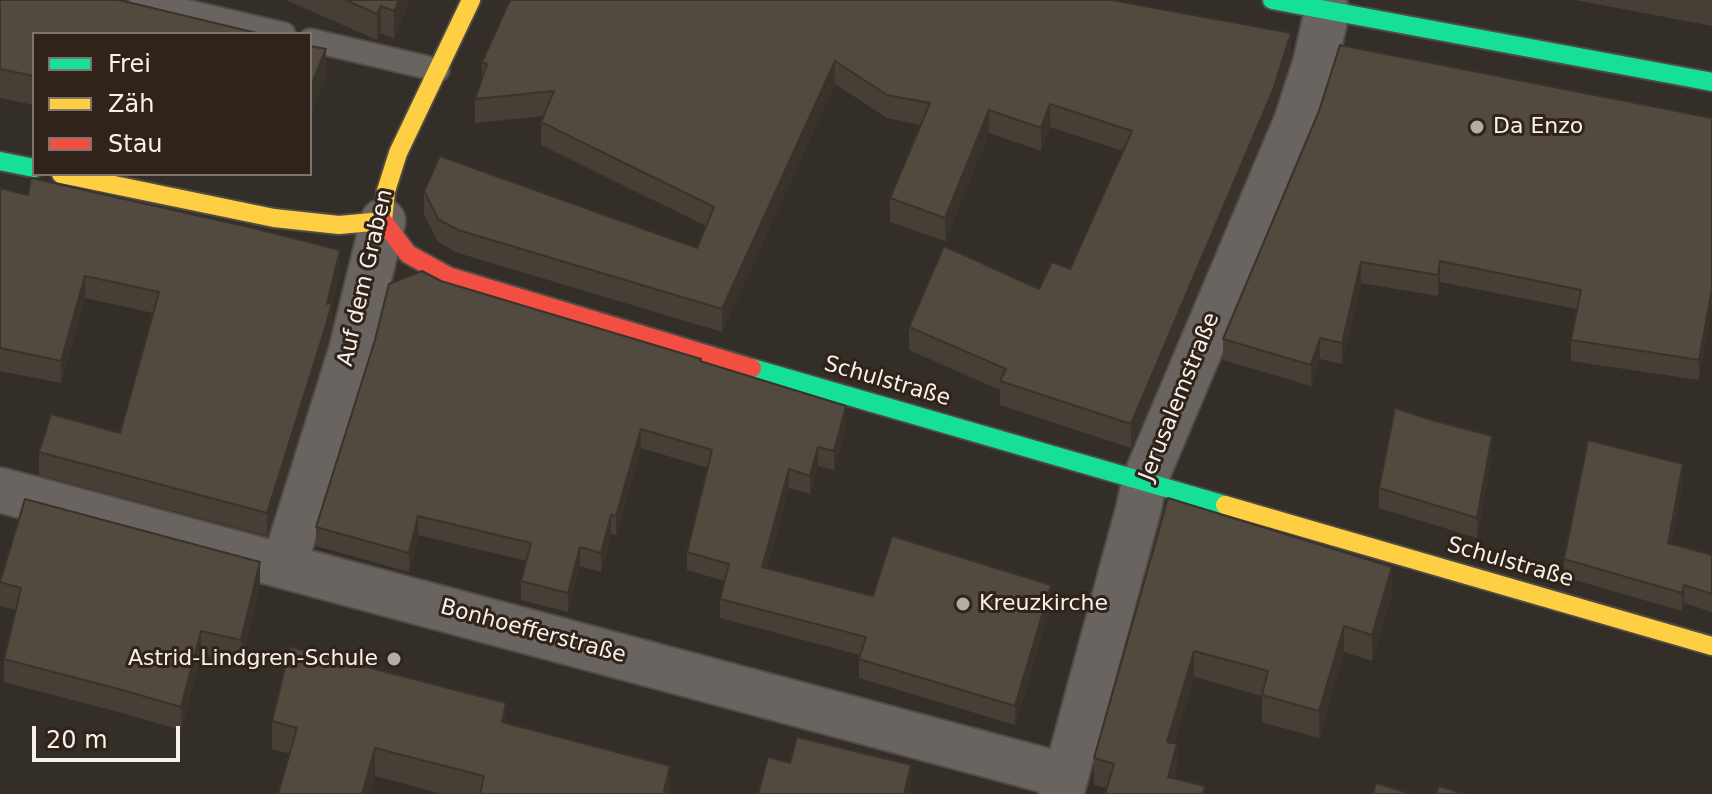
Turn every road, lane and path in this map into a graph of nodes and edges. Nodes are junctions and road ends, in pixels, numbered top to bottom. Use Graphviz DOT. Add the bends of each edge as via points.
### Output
graph roads {
  1 [pos="140,0"];
  2 [pos="471,0"];
  3 [pos="1272,0"];
  4 [pos="1345,9"];
  5 [pos="276,32"];
  6 [pos="312,40"];
  7 [pos="438,70"];
  8 [pos="1712,82"];
  9 [pos="0,161"];
  10 [pos="32,168"];
  11 [pos="71,176"];
  12 [pos="383,221"];
  13 [pos="1144,482"];
  14 [pos="0,490"];
  15 [pos="284,565"];
  16 [pos="1712,646"];
  17 [pos="1063,785"];
  1 -- 5 [label="lane"];
  2 -- 7 [label="street, Auf dem Graben"];
  3 -- 4 [label="street"];
  4 -- 8 [label="street"];
  4 -- 13 [label="street, Jerusalemstraße" via="1315,64 1296,122"];
  6 -- 7 [label="lane"];
  7 -- 12 [label="street, Auf dem Graben" via="398,153"];
  9 -- 10 [label="street"];
  11 -- 12 [label="street" via="274,218 339,225"];
  12 -- 13 [label="street, Schulstraße" via="408,254 448,276"];
  12 -- 15 [label="street, Auf dem Graben" via="351,351"];
  13 -- 16 [label="street, Schulstraße"];
  13 -- 17 [label="street, Jerusalemstraße"];
  14 -- 15 [label="street, Bonhoefferstraße"];
  15 -- 17 [label="street, Bonhoefferstraße"];
}
